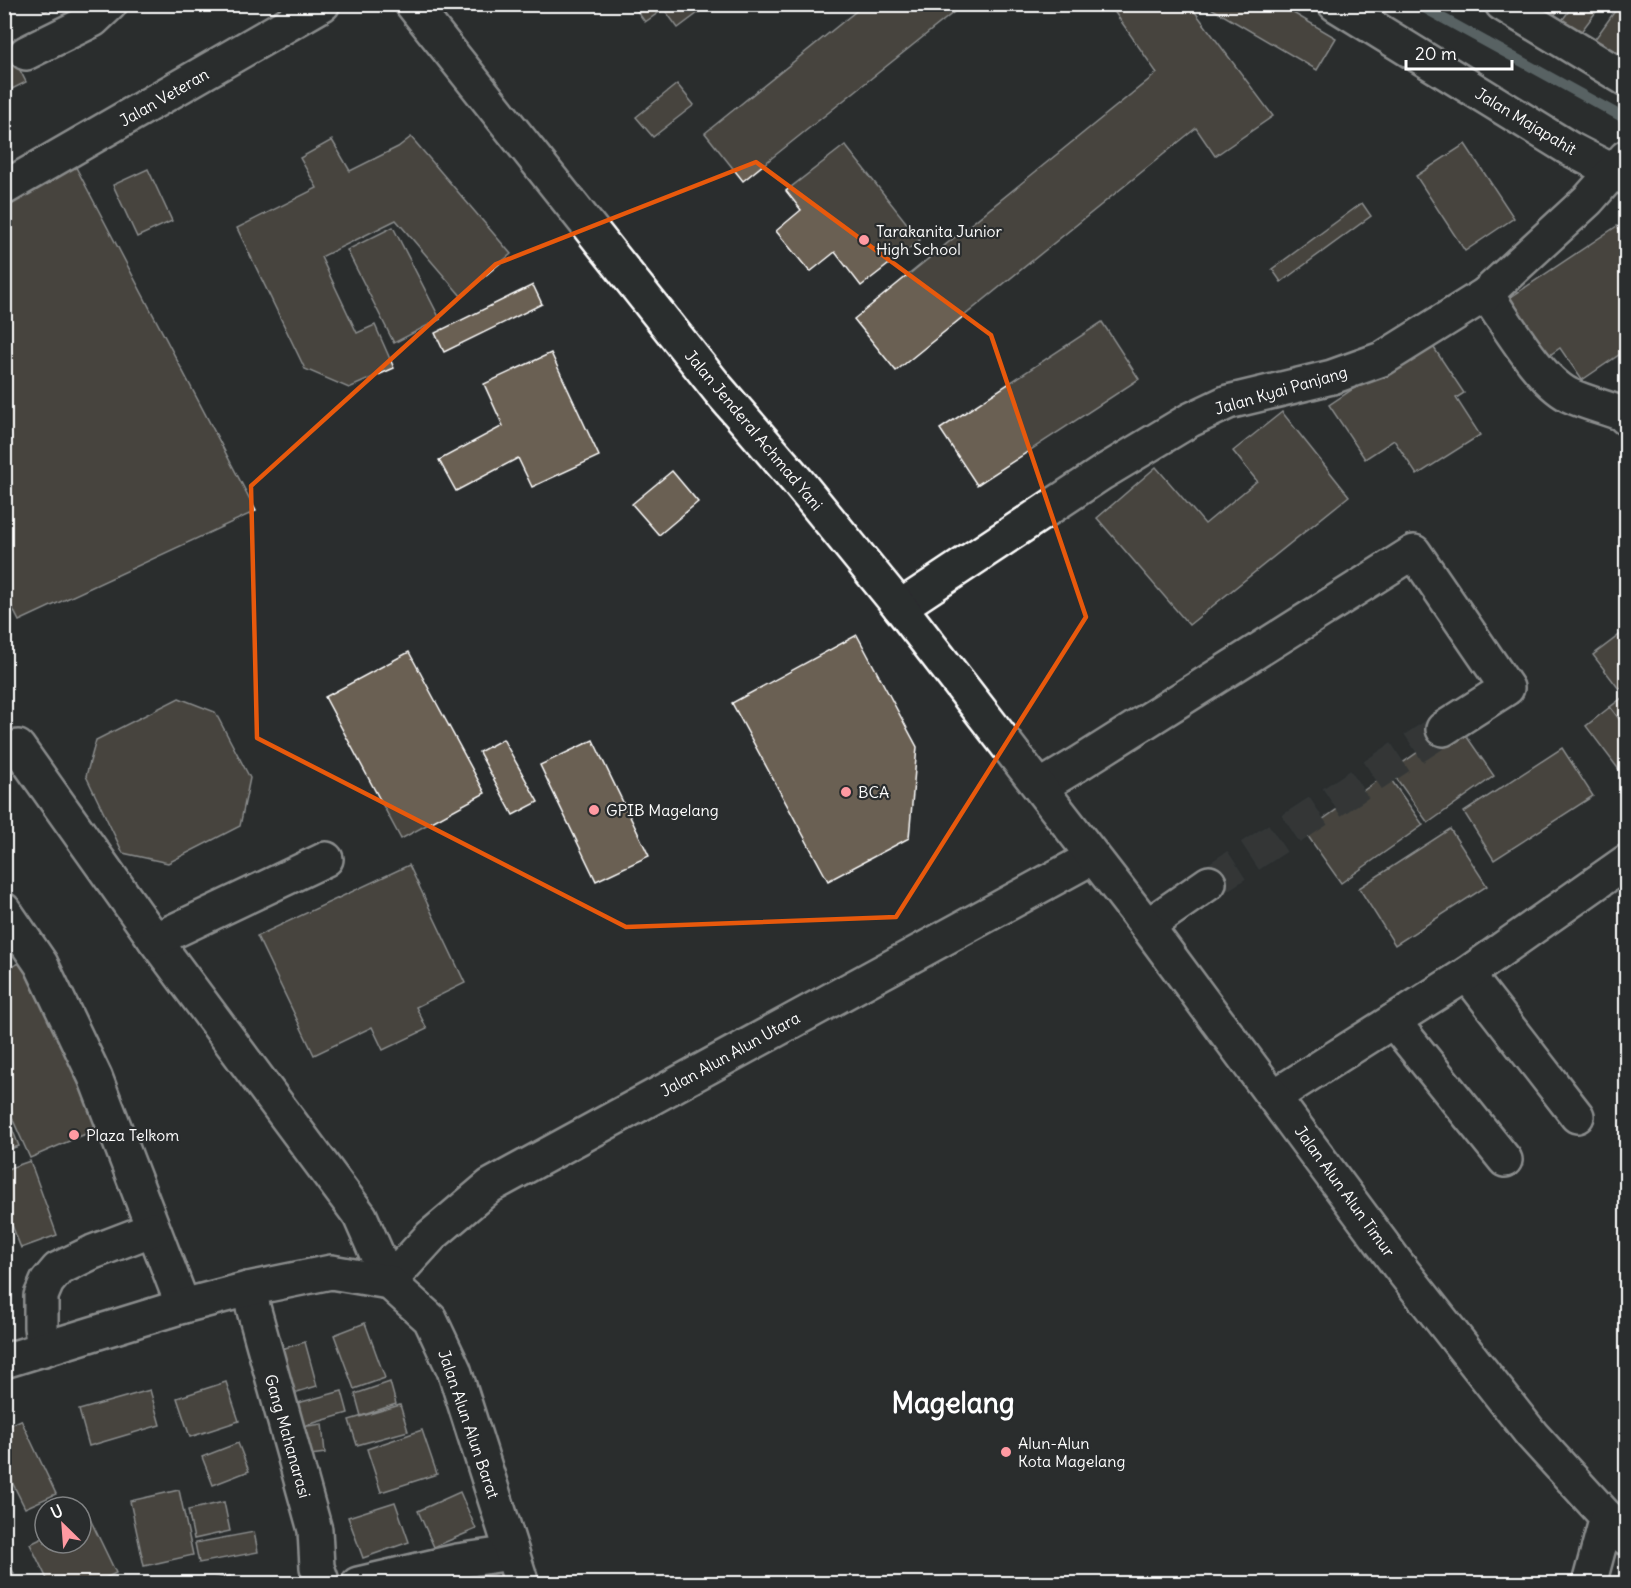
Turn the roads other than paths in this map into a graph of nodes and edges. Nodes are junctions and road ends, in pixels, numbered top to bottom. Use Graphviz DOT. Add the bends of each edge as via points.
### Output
graph roads {
  1 [pos="110,4"];
  2 [pos="323,4"];
  3 [pos="412,4"];
  4 [pos="1335,4"];
  5 [pos="1502,4"];
  6 [pos="26,53"];
  7 [pos="1626,79"];
  8 [pos="1622,169"];
  9 [pos="4,188"];
  10 [pos="1486,294"];
  11 [pos="1626,418"];
  12 [pos="900,607"];
  13 [pos="1443,729"];
  14 [pos="18,747"];
  15 [pos="1040,787"];
  16 [pos="1093,857"];
  17 [pos="326,859"];
  18 [pos="1626,862"];
  19 [pos="1209,883"];
  20 [pos="4,910"];
  21 [pos="1147,926"];
  22 [pos="155,940"];
  23 [pos="1467,974"];
  24 [pos="1393,1021"];
  25 [pos="1275,1096"];
  26 [pos="1577,1116"];
  27 [pos="1505,1160"];
  28 [pos="153,1229"];
  29 [pos="389,1282"];
  30 [pos="248,1289"];
  31 [pos="183,1306"];
  32 [pos="44,1349"];
  33 [pos="4,1361"];
  34 [pos="1617,1528"];
  35 [pos="517,1568"];
  36 [pos="323,1584"];
  37 [pos="358,1584"];
  38 [pos="1589,1584"];
  1 -- 6 [label="street" via="93,20"];
  2 -- 9 [label="street, Jalan Veteran"];
  3 -- 12 [label="street, Jalan Jenderal Achmad Yani" via="718,389"];
  4 -- 8 [label="street, Jalan Majapahit" via="1570,149"];
  5 -- 7 [label="street"];
  8 -- 10 [label="street, Jalan Kyai Panjang"];
  10 -- 11 [label="street" via="1540,371 1556,387"];
  10 -- 12 [label="street, Jalan Kyai Panjang" via="1382,358 1332,377 1228,402 1190,420 1102,473"];
  12 -- 15 [label="street, Jalan Jenderal Achmad Yani"];
  13 -- 15 [label="street" via="1507,688 1414,552"];
  14 -- 22 [label="street"];
  15 -- 16 [label="street, Jalan Jenderal Achmad Yani"];
  16 -- 21 [label="street, Jalan Alun Alun Timur"];
  16 -- 29 [label="street, Jalan Alun Alun Utara" via="490,1186 431,1236"];
  17 -- 22 [label="street"];
  18 -- 23 [label="street"];
  19 -- 21 [label="street"];
  20 -- 28 [label="street" via="41,964 94,1077"];
  21 -- 25 [label="street, Jalan Alun Alun Timur"];
  22 -- 29 [label="street" via="360,1216"];
  23 -- 24 [label="street"];
  23 -- 26 [label="street"];
  24 -- 25 [label="street"];
  24 -- 27 [label="street"];
  25 -- 34 [label="street, Jalan Alun Alun Timur" via="1398,1265 1532,1435"];
  28 -- 31 [label="street"];
  28 -- 32 [label="street" via="58,1269 41,1296"];
  29 -- 30 [label="street" via="331,1272"];
  29 -- 35 [label="street, Jalan Alun Alun Barat" via="430,1319 454,1370"];
  30 -- 31 [label="street"];
  30 -- 36 [label="street, Gang Mahanarasi" via="315,1530 317,1567"];
  31 -- 32 [label="street"];
  32 -- 33 [label="street"];
  34 -- 38 [label="street"];
  35 -- 37 [label="street" via="457,1561"];
}
